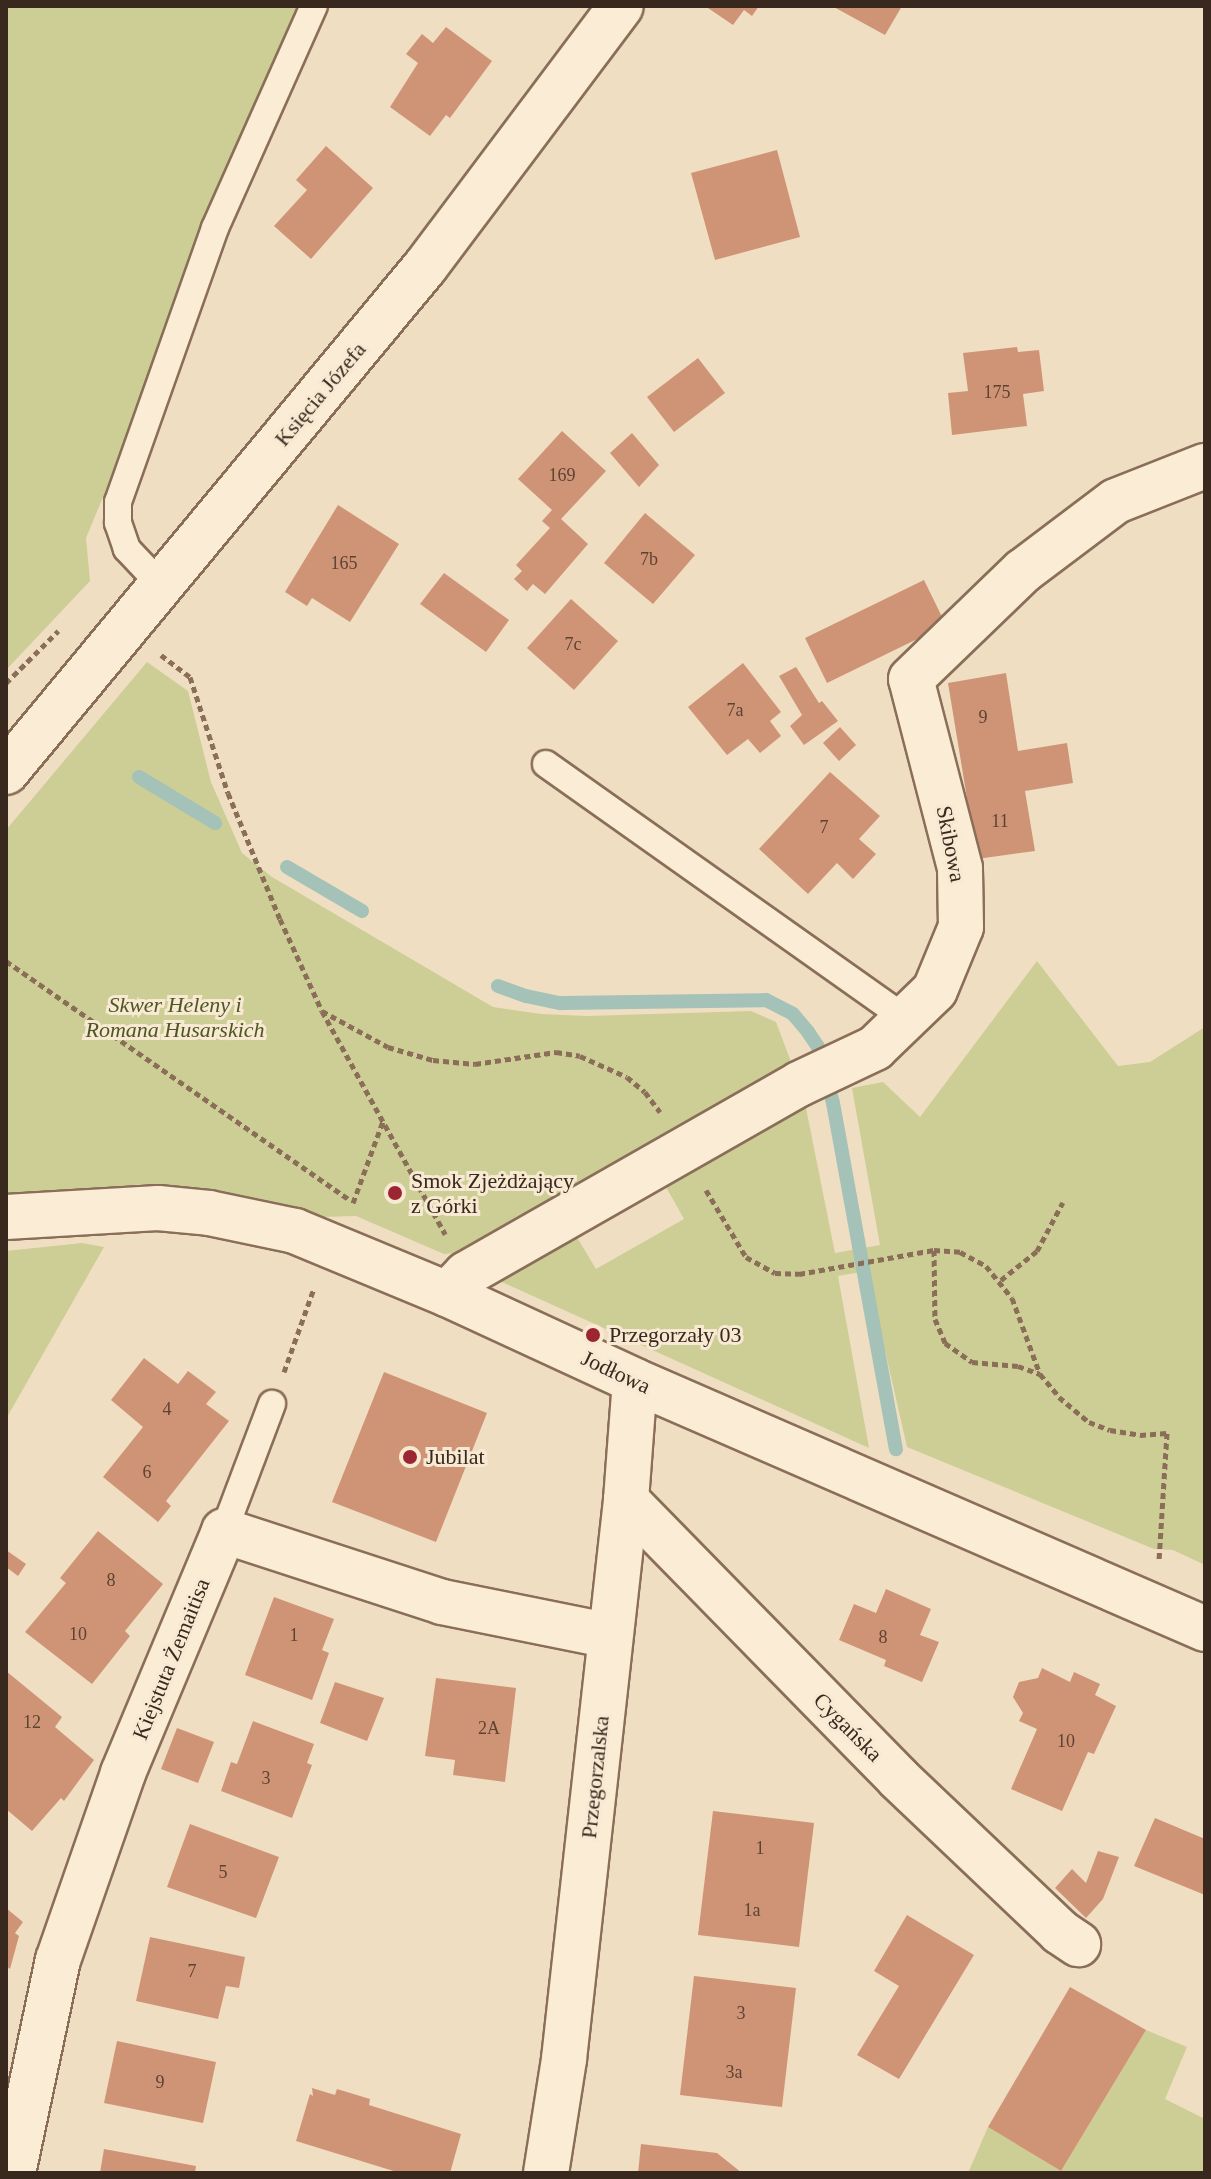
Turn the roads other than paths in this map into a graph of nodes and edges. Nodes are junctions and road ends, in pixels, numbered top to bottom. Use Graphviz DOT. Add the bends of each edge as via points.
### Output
graph roads {
  1 [pos="314,6"];
  2 [pos="621,6"];
  3 [pos="1205,466"];
  4 [pos="161,585"];
  5 [pos="546,764"];
  6 [pos="6,772"];
  7 [pos="907,1020"];
  8 [pos="6,1217"];
  9 [pos="457,1284"];
  10 [pos="635,1381"];
  11 [pos="272,1404"];
  12 [pos="626,1500"];
  13 [pos="224,1531"];
  14 [pos="1205,1629"];
  15 [pos="610,1636"];
  16 [pos="1078,1944"];
  17 [pos="13,2173"];
  18 [pos="546,2173"];
  1 -- 4 [label="lane" via="215,228 118,502 127,549"];
  2 -- 4 [label="street, Księcia Józefa" via="425,267"];
  3 -- 7 [label="street, Skibowa" via="1116,501 1023,571 911,679 960,868 961,927 935,990"];
  4 -- 6 [label="street, Księcia Józefa"];
  5 -- 7 [label="lane"];
  7 -- 9 [label="street, Skibowa" via="875,1048 799,1084"];
  8 -- 9 [label="street, Jodłowa" via="158,1208 259,1221"];
  9 -- 10 [label="street, Jodłowa"];
  10 -- 12 [label="street, Przegorzalska"];
  10 -- 14 [label="street, Jodłowa"];
  11 -- 13 [label="lane"];
  12 -- 15 [label="street, Przegorzalska"];
  12 -- 16 [label="street, Cygańska" via="898,1778"];
  13 -- 15 [label="street" via="442,1602"];
  13 -- 17 [label="street, Kiejstuta Żemaitisa" via="123,1773 58,1960"];
  15 -- 18 [label="street, Przegorzalska" via="564,2059"];
}
